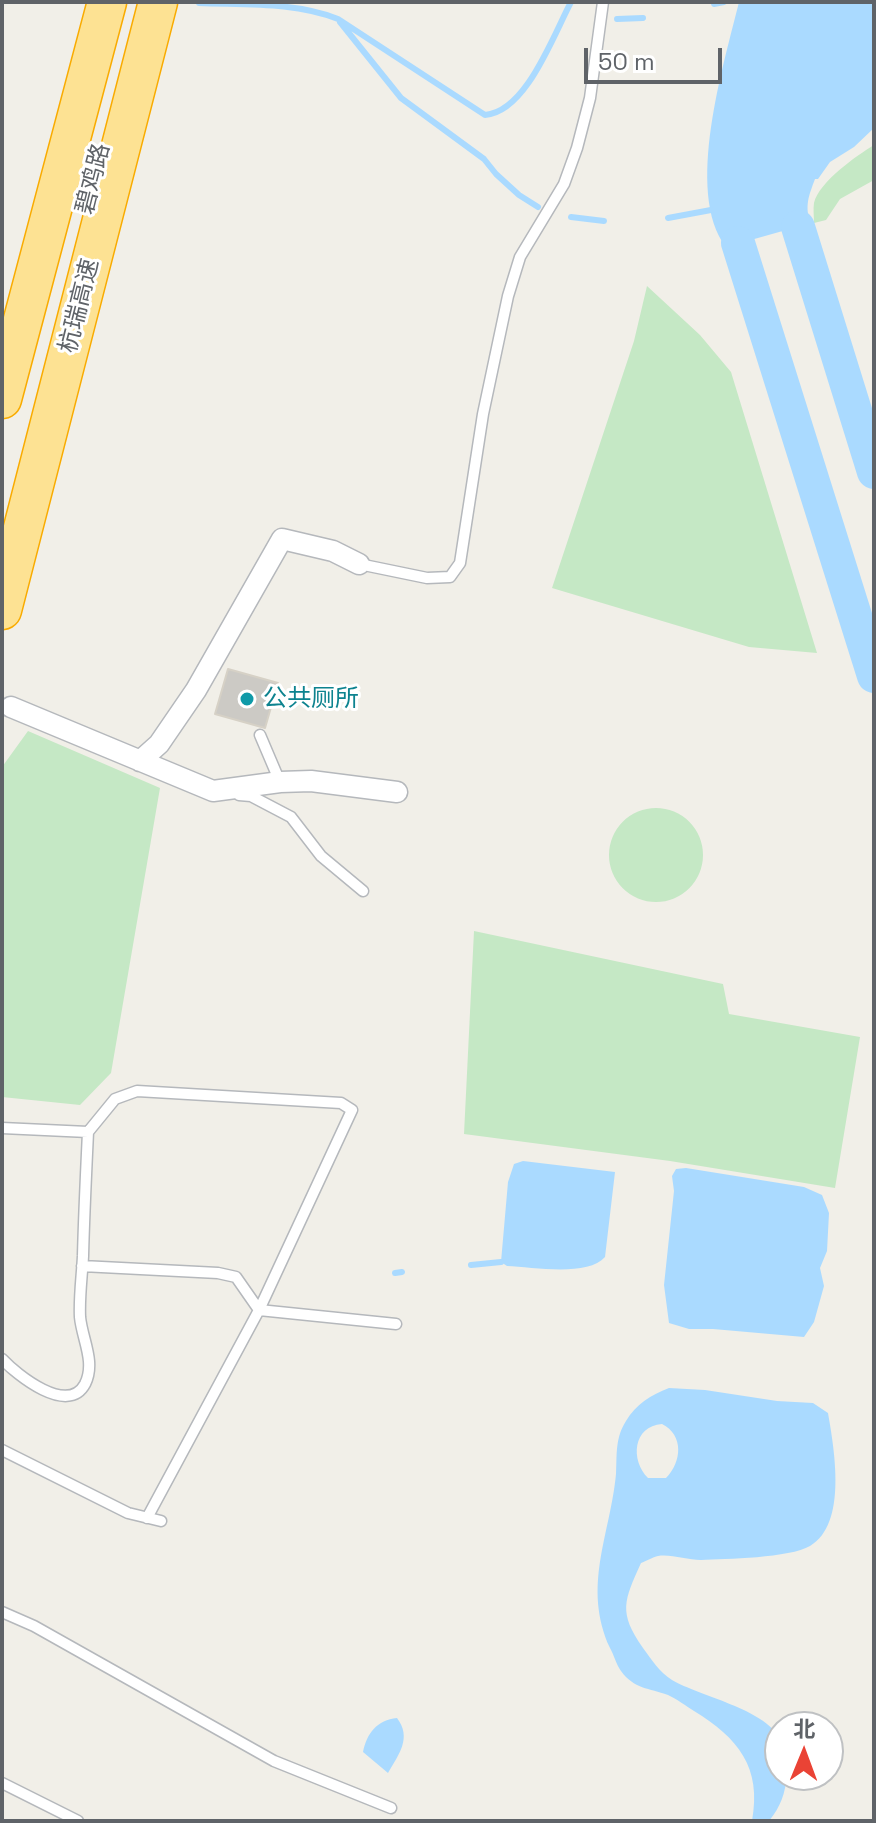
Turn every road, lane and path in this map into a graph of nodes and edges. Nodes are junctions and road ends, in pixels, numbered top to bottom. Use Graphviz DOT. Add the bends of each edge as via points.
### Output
graph roads {
  1 [pos="86,2"];
  2 [pos="107,2"];
  3 [pos="140,2"];
  4 [pos="158,2"];
  5 [pos="603,2"];
  6 [pos="2,327"];
  7 [pos="2,399"];
  8 [pos="2,542"];
  9 [pos="359,564"];
  10 [pos="2,610"];
  11 [pos="11,707"];
  12 [pos="260,735"];
  13 [pos="140,761"];
  14 [pos="280,782"];
  15 [pos="213,791"];
  16 [pos="397,792"];
  17 [pos="363,891"];
  18 [pos="2,1128"];
  19 [pos="88,1132"];
  20 [pos="82,1266"];
  21 [pos="259,1310"];
  22 [pos="396,1324"];
  23 [pos="2,1359"];
  24 [pos="2,1450"];
  25 [pos="147,1518"];
  26 [pos="161,1521"];
  27 [pos="2,1612"];
  28 [pos="2,1783"];
  29 [pos="391,1808"];
  30 [pos="78,1821"];
  1 -- 6 [label="highway"];
  2 -- 7 [label="highway, 碧鸡路"];
  3 -- 8 [label="highway, 碧鸡路"];
  4 -- 10 [label="highway, 杭瑞高速"];
  5 -- 9 [label="lane" via="590,98 577,148 564,184 520,257 508,296 460,563 450,577 427,578"];
  9 -- 13 [label="street" via="333,551 282,539 196,690 159,744"];
  11 -- 13 [label="street"];
  12 -- 14 [label="lane"];
  13 -- 15 [label="street"];
  14 -- 15 [label="street"];
  14 -- 16 [label="street"];
  15 -- 17 [label="lane" via="251,796 291,817 321,856"];
  18 -- 19 [label="lane"];
  19 -- 20 [label="lane"];
  19 -- 21 [label="lane" via="115,1099 137,1091 341,1103 352,1110"];
  20 -- 21 [label="lane" via="236,1277"];
  20 -- 23 [label="lane" via="80,1319 90,1371 84,1387 56,1394 35,1386"];
  21 -- 22 [label="lane"];
  21 -- 25 [label="lane"];
  24 -- 25 [label="lane"];
  25 -- 26 [label="lane"];
  27 -- 29 [label="lane" via="274,1761"];
  28 -- 30 [label="lane"];
}
